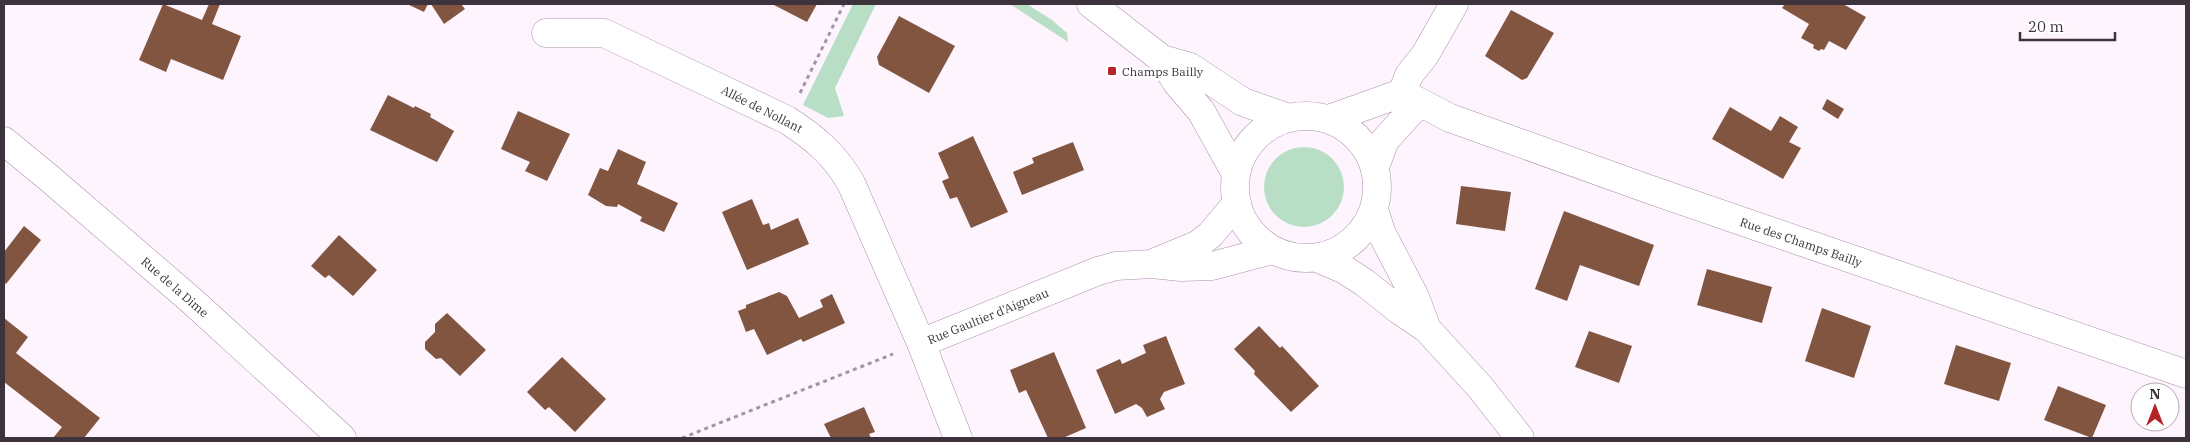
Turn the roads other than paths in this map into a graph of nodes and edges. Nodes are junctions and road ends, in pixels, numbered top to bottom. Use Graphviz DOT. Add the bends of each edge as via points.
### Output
graph roads {
  1 [pos="1091,4"];
  2 [pos="1454,4"];
  3 [pos="546,33"];
  4 [pos="1162,58"];
  5 [pos="1411,98"];
  6 [pos="1290,118"];
  7 [pos="1329,120"];
  8 [pos="4,141"];
  9 [pos="1375,167"];
  10 [pos="1236,174"];
  11 [pos="1237,203"];
  12 [pos="1374,209"];
  13 [pos="1272,250"];
  14 [pos="1317,258"];
  15 [pos="1152,264"];
  16 [pos="1427,329"];
  17 [pos="921,343"];
  18 [pos="2186,374"];
  19 [pos="342,438"];
  20 [pos="958,438"];
  21 [pos="1520,438"];
  1 -- 4 [label="street"];
  2 -- 5 [label="street" via="1425,55 1409,75"];
  3 -- 17 [label="street, Allée de Nollant" via="604,33 787,120 809,134 840,165 851,183"];
  4 -- 6 [label="street" via="1190,68 1243,102"];
  4 -- 10 [label="street" via="1177,83 1201,111"];
  5 -- 7 [label="street"];
  5 -- 9 [label="street" via="1385,140"];
  5 -- 18 [label="street, Rue des Champs Bailly" via="1450,118 1654,191"];
  6 -- 7 [label="street" via="1316,116"];
  6 -- 10 [label="street" via="1270,125 1255,138 1243,154"];
  7 -- 9 [label="street" via="1362,142"];
  8 -- 19 [label="street, Rue de la Dime" via="192,301"];
  9 -- 12 [label="street" via="1378,195"];
  10 -- 11 [label="street"];
  11 -- 13 [label="street" via="1250,230"];
  11 -- 15 [label="street, Rue Gaultier d'Aigneau" via="1210,236"];
  12 -- 14 [label="street" via="1362,232 1353,241 1342,249"];
  12 -- 16 [label="street" via="1381,232 1415,297"];
  13 -- 14 [label="street" via="1286,256"];
  13 -- 15 [label="street, Rue Gaultier d'Aigneau" via="1212,266"];
  14 -- 16 [label="street" via="1366,283"];
  15 -- 17 [label="street, Rue Gaultier d'Aigneau" via="1116,266 1098,271"];
  16 -- 21 [label="street" via="1480,387"];
  17 -- 20 [label="street, Rue Gaultier d'Aigneau"];
}
